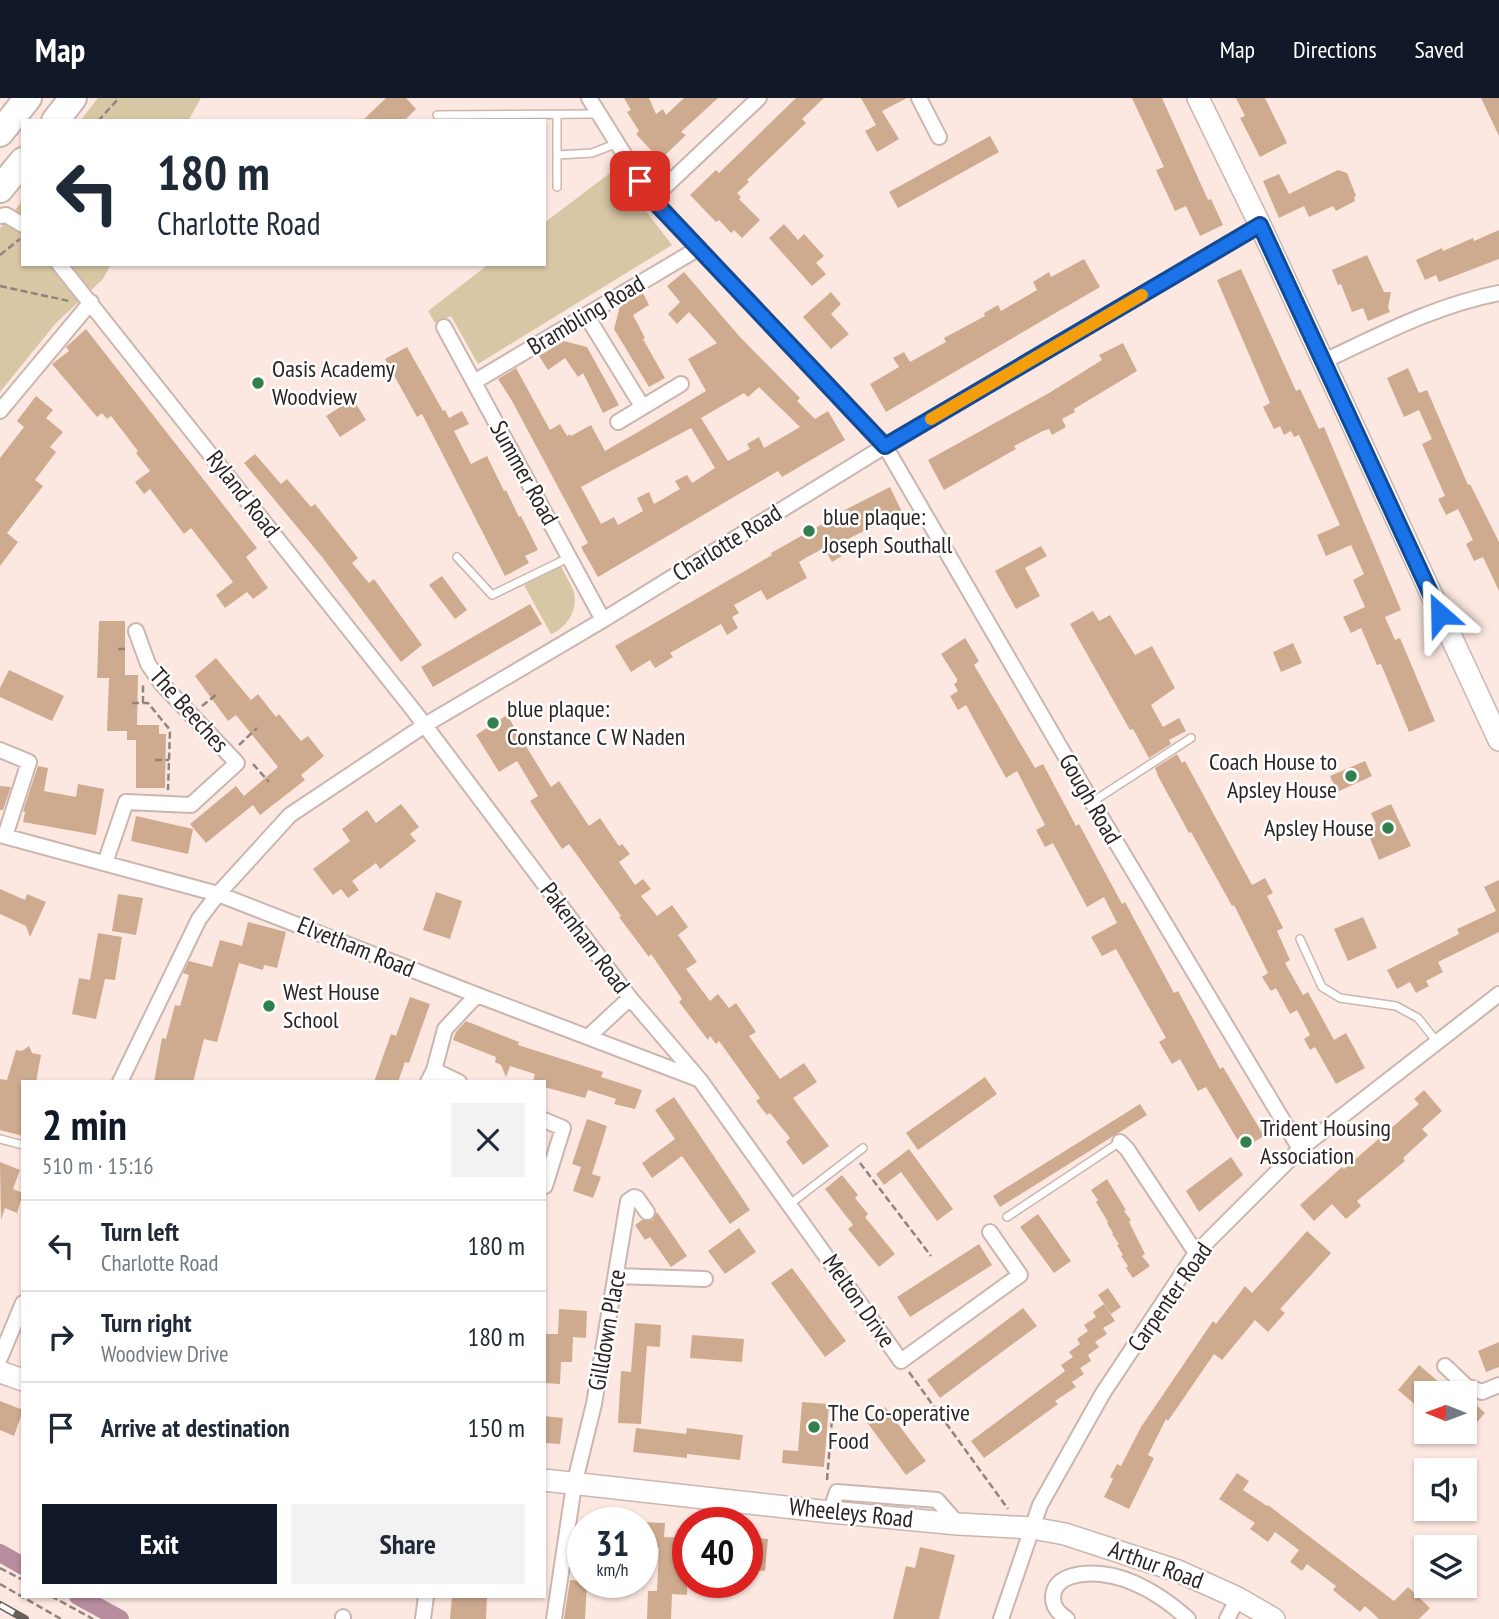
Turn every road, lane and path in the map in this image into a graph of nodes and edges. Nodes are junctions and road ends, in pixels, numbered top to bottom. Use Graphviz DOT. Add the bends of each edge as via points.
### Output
graph roads {
  1 [pos="28,98"];
  2 [pos="73,98"];
  3 [pos="119,98"];
  4 [pos="589,98"];
  5 [pos="759,98"];
  6 [pos="919,98"];
  7 [pos="1198,98"];
  8 [pos="557,114"];
  9 [pos="598,114"];
  10 [pos="437,115"];
  11 [pos="57,119"];
  12 [pos="100,119"];
  13 [pos="0,133"];
  14 [pos="939,137"];
  15 [pos="615,144"];
  16 [pos="557,155"];
  17 [pos="21,163"];
  18 [pos="557,187"];
  19 [pos="0,189"];
  20 [pos="652,199"];
  21 [pos="0,216"];
  22 [pos="21,224"];
  23 [pos="1260,225"];
  24 [pos="21,239"];
  25 [pos="699,248"];
  26 [pos="0,256"];
  27 [pos="61,266"];
  28 [pos="0,286"];
  29 [pos="1499,293"];
  30 [pos="91,302"];
  31 [pos="586,315"];
  32 [pos="444,327"];
  33 [pos="1322,362"];
  34 [pos="474,382"];
  35 [pos="681,384"];
  36 [pos="642,406"];
  37 [pos="0,411"];
  38 [pos="618,422"];
  39 [pos="885,446"];
  40 [pos="457,557"];
  41 [pos="570,557"];
  42 [pos="603,620"];
  43 [pos="136,631"];
  44 [pos="132,703"];
  45 [pos="425,725"];
  46 [pos="257,728"];
  47 [pos="1191,738"];
  48 [pos="1499,740"];
  49 [pos="0,750"];
  50 [pos="233,759"];
  51 [pos="155,760"];
  52 [pos="169,760"];
  53 [pos="269,782"];
  54 [pos="1092,803"];
  55 [pos="168,804"];
  56 [pos="2,835"];
  57 [pos="105,863"];
  58 [pos="218,894"];
  59 [pos="1300,939"];
  60 [pos="1499,994"];
  61 [pos="477,995"];
  62 [pos="630,998"];
  63 [pos="588,1037"];
  64 [pos="1437,1042"];
  65 [pos="431,1076"];
  66 [pos="121,1080"];
  67 [pos="449,1080"];
  68 [pos="700,1080"];
  69 [pos="546,1121"];
  70 [pos="0,1139"];
  71 [pos="1120,1142"];
  72 [pos="21,1144"];
  73 [pos="863,1148"];
  74 [pos="748,1149"];
  75 [pos="1300,1149"];
  76 [pos="854,1155"];
  77 [pos="546,1183"];
  78 [pos="790,1204"];
  79 [pos="647,1212"];
  80 [pos="1007,1217"];
  81 [pos="990,1232"];
  82 [pos="1196,1253"];
  83 [pos="931,1256"];
  84 [pos="616,1276"];
  85 [pos="705,1279"];
  86 [pos="21,1308"];
  87 [pos="0,1359"];
  88 [pos="901,1361"];
  89 [pos="1445,1366"];
  90 [pos="0,1371"];
  91 [pos="21,1379"];
  92 [pos="1499,1385"];
  93 [pos="832,1419"];
  94 [pos="546,1480"];
  95 [pos="574,1485"];
  96 [pos="827,1511"];
  97 [pos="1027,1527"];
  98 [pos="0,1568"];
  99 [pos="21,1579"];
  100 [pos="0,1584"];
  101 [pos="21,1596"];
  102 [pos="24,1598"];
  103 [pos="55,1598"];
  104 [pos="426,1598"];
  105 [pos="1238,1598"];
  106 [pos="61,1619"];
  107 [pos="93,1619"];
  108 [pos="423,1619"];
  109 [pos="554,1619"];
  110 [pos="1001,1619"];
  111 [pos="1067,1619"];
  112 [pos="1188,1619"];
  113 [pos="1227,1619"];
  114 [pos="1274,1619"];
  1 -- 13 [label="highway"];
  2 -- 11 [label="highway"];
  3 -- 12 [label="path"];
  4 -- 9 [label="street, Gough Road"];
  5 -- 20 [label="street"];
  6 -- 14 [label="street"];
  7 -- 23 [label="street"];
  8 -- 9 [label="lane"];
  8 -- 10 [label="lane"];
  8 -- 16 [label="lane"];
  9 -- 15 [label="street, Gough Road"];
  15 -- 16 [label="lane" via="592,153"];
  15 -- 20 [label="street, Gough Road"];
  16 -- 18 [label="lane"];
  17 -- 19 [label="highway"];
  20 -- 25 [label="street, Gough Road"];
  21 -- 22 [label="street"];
  23 -- 33 [label="street"];
  23 -- 39 [label="street, Charlotte Road"];
  24 -- 26 [label="path"];
  25 -- 31 [label="street, Brambling Road"];
  25 -- 39 [label="street, Gough Road"];
  27 -- 30 [label="street, Ryland Road"];
  28 -- 30 [label="path"];
  29 -- 33 [label="street" via="1421,315"];
  30 -- 37 [label="street"];
  30 -- 45 [label="street, Ryland Road"];
  31 -- 34 [label="street, Brambling Road"];
  31 -- 36 [label="street"];
  32 -- 34 [label="street, Summer Road"];
  33 -- 48 [label="street"];
  34 -- 41 [label="street, Summer Road"];
  35 -- 36 [label="street"];
  36 -- 38 [label="street"];
  39 -- 42 [label="street, Charlotte Road"];
  39 -- 54 [label="street, Gough Road"];
  40 -- 41 [label="lane" via="492,595"];
  41 -- 42 [label="street, Summer Road"];
  42 -- 45 [label="street, Charlotte Road"];
  43 -- 50 [label="street, The Beeches" via="161,683"];
  44 -- 52 [label="path" via="148,703 170,730"];
  45 -- 58 [label="street, Charlotte Road" via="290,815"];
  45 -- 62 [label="street, Pakenham Road"];
  46 -- 50 [label="path"];
  47 -- 54 [label="lane"];
  49 -- 56 [label="street, Elvetham Road" via="29,762"];
  50 -- 53 [label="path" via="249,759"];
  50 -- 55 [label="street, The Beeches" via="191,805"];
  51 -- 52 [label="path"];
  52 -- 55 [label="path"];
  54 -- 75 [label="street, Gough Road"];
  55 -- 57 [label="street, The Beeches" via="126,802"];
  56 -- 57 [label="street, Elvetham Road"];
  57 -- 58 [label="street, Elvetham Road"];
  58 -- 61 [label="street, Elvetham Road"];
  58 -- 66 [label="street, Charlotte Road" via="199,919"];
  59 -- 64 [label="lane" via="1322,987 1340,998 1396,1006 1418,1018"];
  60 -- 64 [label="street, Carpenter Road"];
  61 -- 63 [label="street, Elvetham Road"];
  61 -- 65 [label="street" via="445,1029"];
  62 -- 63 [label="street"];
  62 -- 68 [label="street, Pakenham Road"];
  63 -- 68 [label="street, Elvetham Road"];
  64 -- 75 [label="street, Carpenter Road"];
  65 -- 67 [label="street"];
  68 -- 74 [label="street, Pakenham Road"];
  69 -- 77 [label="street" via="563,1128"];
  70 -- 72 [label="lane"];
  71 -- 80 [label="lane"];
  71 -- 82 [label="street"];
  73 -- 76 [label="lane"];
  74 -- 78 [label="street, Melton Drive"];
  75 -- 82 [label="street, Carpenter Road"];
  76 -- 78 [label="lane"];
  76 -- 83 [label="path"];
  78 -- 88 [label="street, Melton Drive"];
  79 -- 84 [label="street, Gilldown Place" via="637,1198 628,1201"];
  81 -- 88 [label="street, Melton Drive" via="1020,1275"];
  82 -- 97 [label="street, Carpenter Road" via="1103,1393"];
  84 -- 85 [label="street"];
  84 -- 95 [label="street, Gilldown Place" via="594,1404"];
  86 -- 87 [label="street"];
  88 -- 97 [label="path"];
  89 -- 92 [label="street" via="1466,1386 1482,1392"];
  90 -- 91 [label="street"];
  93 -- 96 [label="path"];
  94 -- 95 [label="street, Wheeleys Road"];
  95 -- 96 [label="street, Wheeleys Road"];
  95 -- 109 [label="street, Gilldown Place"];
  96 -- 97 [label="street, Wheeleys Road"];
  97 -- 105 [label="street, Arthur Road" via="1065,1534 1178,1570"];
  97 -- 110 [label="street, Carpenter Road"];
  98 -- 99 [label="path"];
  100 -- 101 [label="path"];
  102 -- 106 [label="path"];
  103 -- 107 [label="path"];
  104 -- 108 [label="street"];
  105 -- 113 [label="street"];
  105 -- 114 [label="street, Arthur Road"];
  111 -- 112 [label="street" via="1057,1612 1054,1588 1062,1580 1088,1574 1140,1586"];
}
